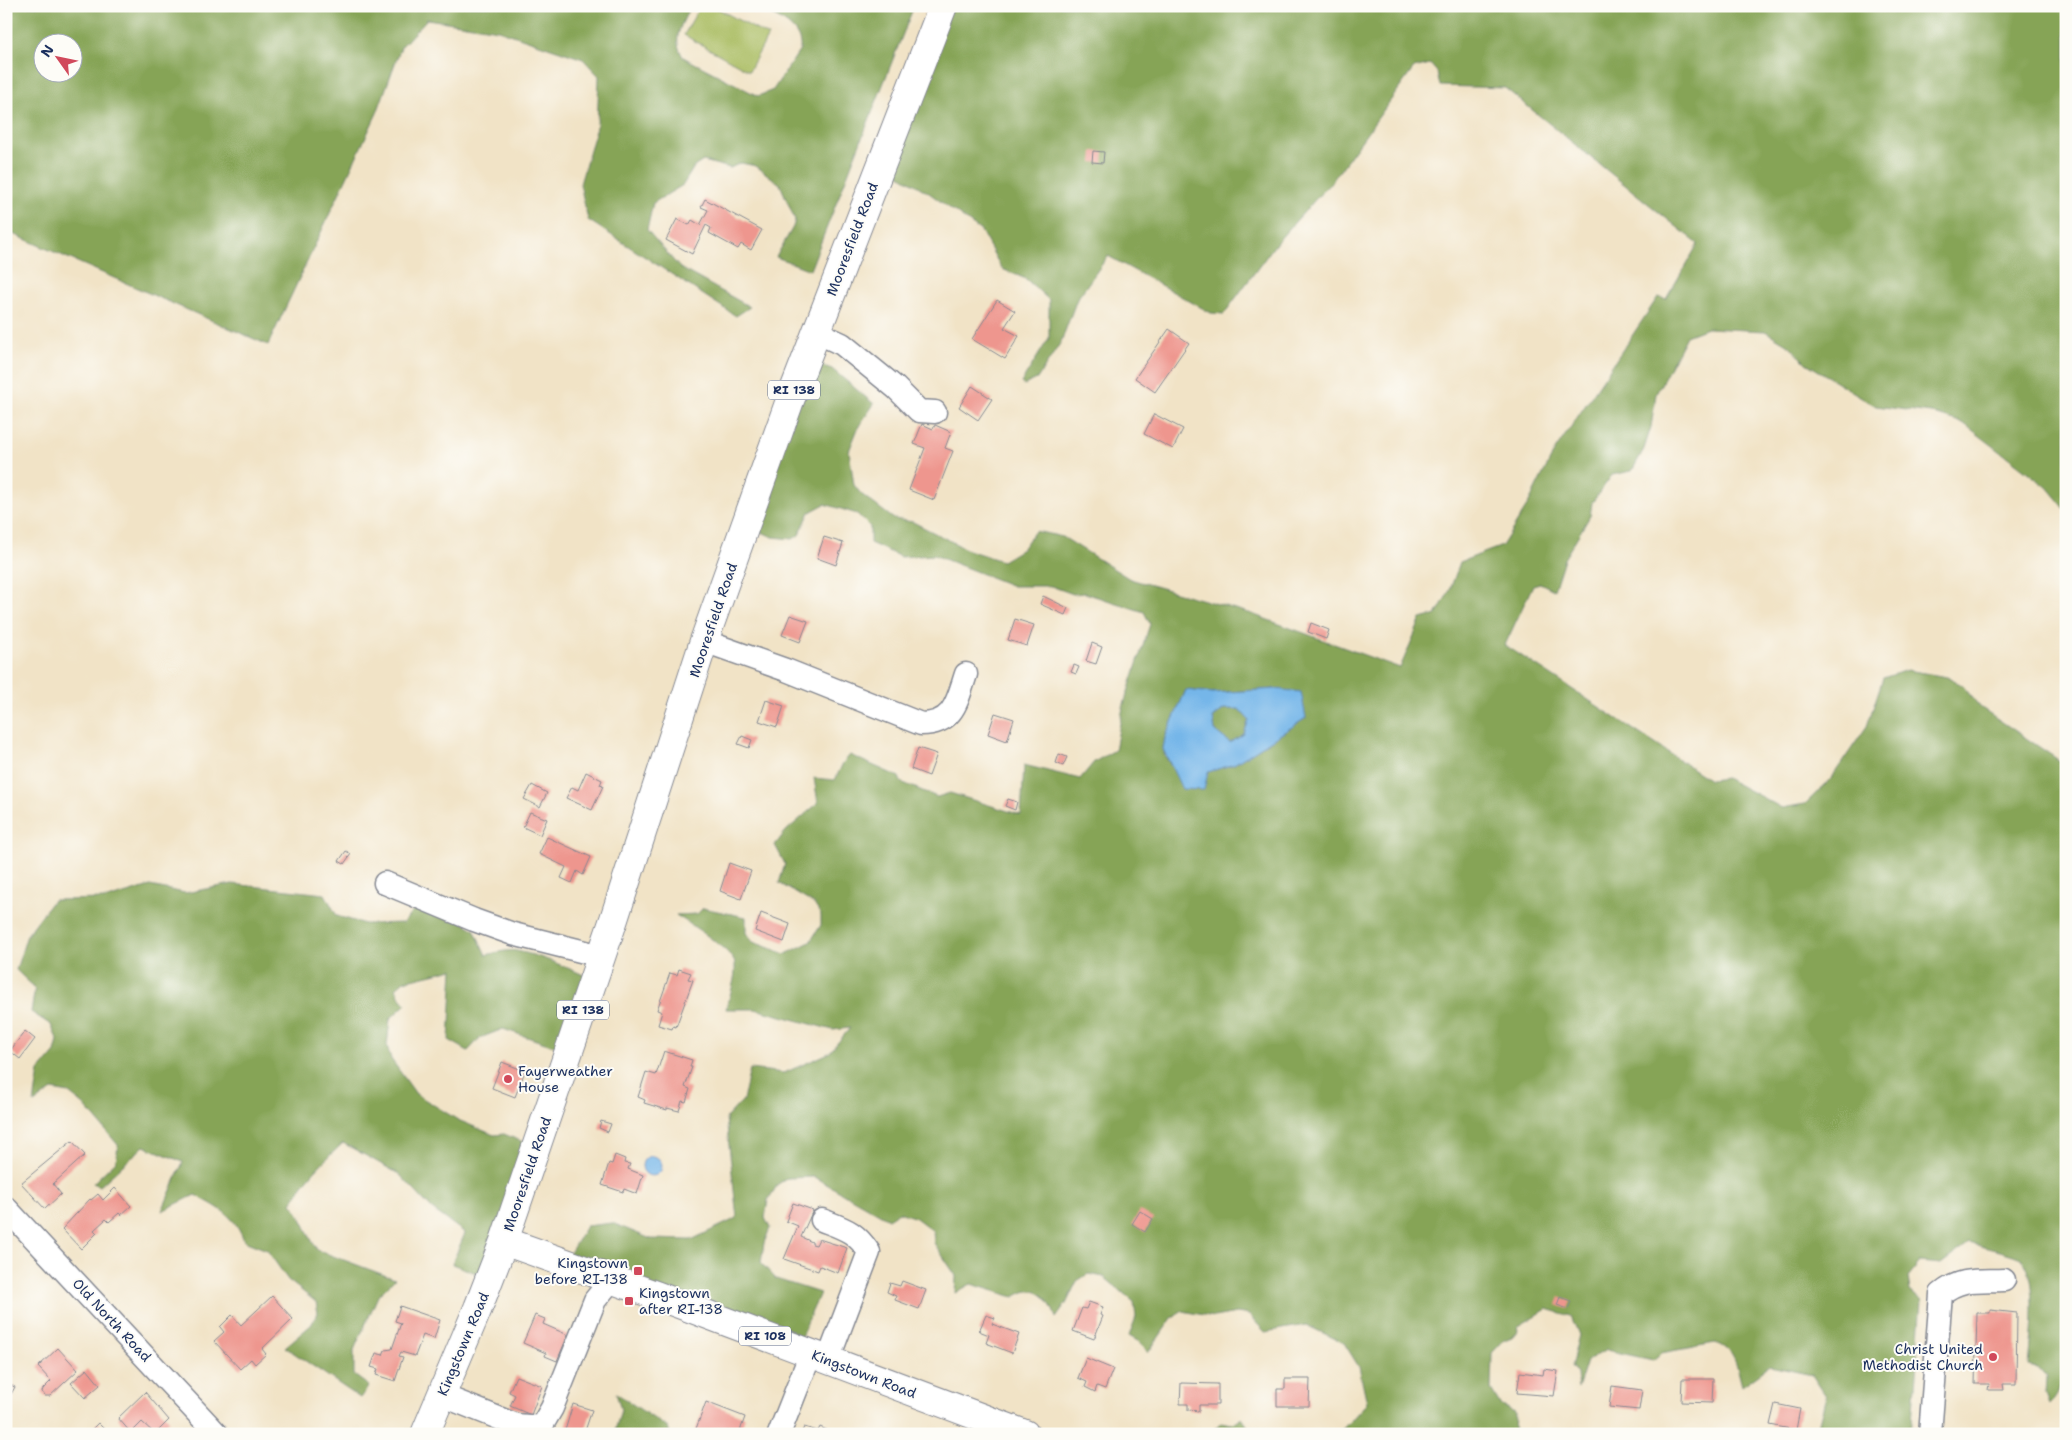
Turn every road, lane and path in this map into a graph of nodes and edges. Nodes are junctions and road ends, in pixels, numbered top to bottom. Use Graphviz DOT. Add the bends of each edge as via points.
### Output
graph roads {
  1 [pos="943,6"];
  2 [pos="816,332"];
  3 [pos="935,412"];
  4 [pos="704,641"];
  5 [pos="966,674"];
  6 [pos="385,883"];
  7 [pos="601,956"];
  8 [pos="6,1208"];
  9 [pos="822,1220"];
  10 [pos="504,1240"];
  11 [pos="612,1279"];
  12 [pos="2004,1280"];
  13 [pos="819,1357"];
  14 [pos="442,1395"];
  15 [pos="216,1434"];
  16 [pos="425,1434"];
  17 [pos="779,1434"];
  18 [pos="1026,1434"];
  19 [pos="1930,1434"];
  1 -- 2 [label="main road, Mooresfield Road / RI 138"];
  2 -- 3 [label="street" via="842,344 919,411"];
  2 -- 4 [label="main road, Mooresfield Road / RI 138"];
  4 -- 5 [label="street" via="921,724 935,724 955,706"];
  4 -- 7 [label="main road, Mooresfield Road / RI 138"];
  6 -- 7 [label="street" via="513,934"];
  7 -- 10 [label="main road, Mooresfield Road / RI 138"];
  8 -- 15 [label="street, Old North Road"];
  9 -- 13 [label="street" via="859,1238 869,1252"];
  10 -- 11 [label="main road, Kingstown Road / RI 108"];
  10 -- 14 [label="main road, Kingstown Road / RI 138"];
  11 -- 13 [label="main road, Kingstown Road / RI 108"];
  11 -- 14 [label="street" via="595,1300 552,1408 541,1427 516,1425"];
  12 -- 19 [label="street" via="1962,1281 1941,1294"];
  13 -- 17 [label="street"];
  13 -- 18 [label="main road, Kingstown Road / RI 108"];
  14 -- 16 [label="main road, Kingstown Road / RI 138"];
}
